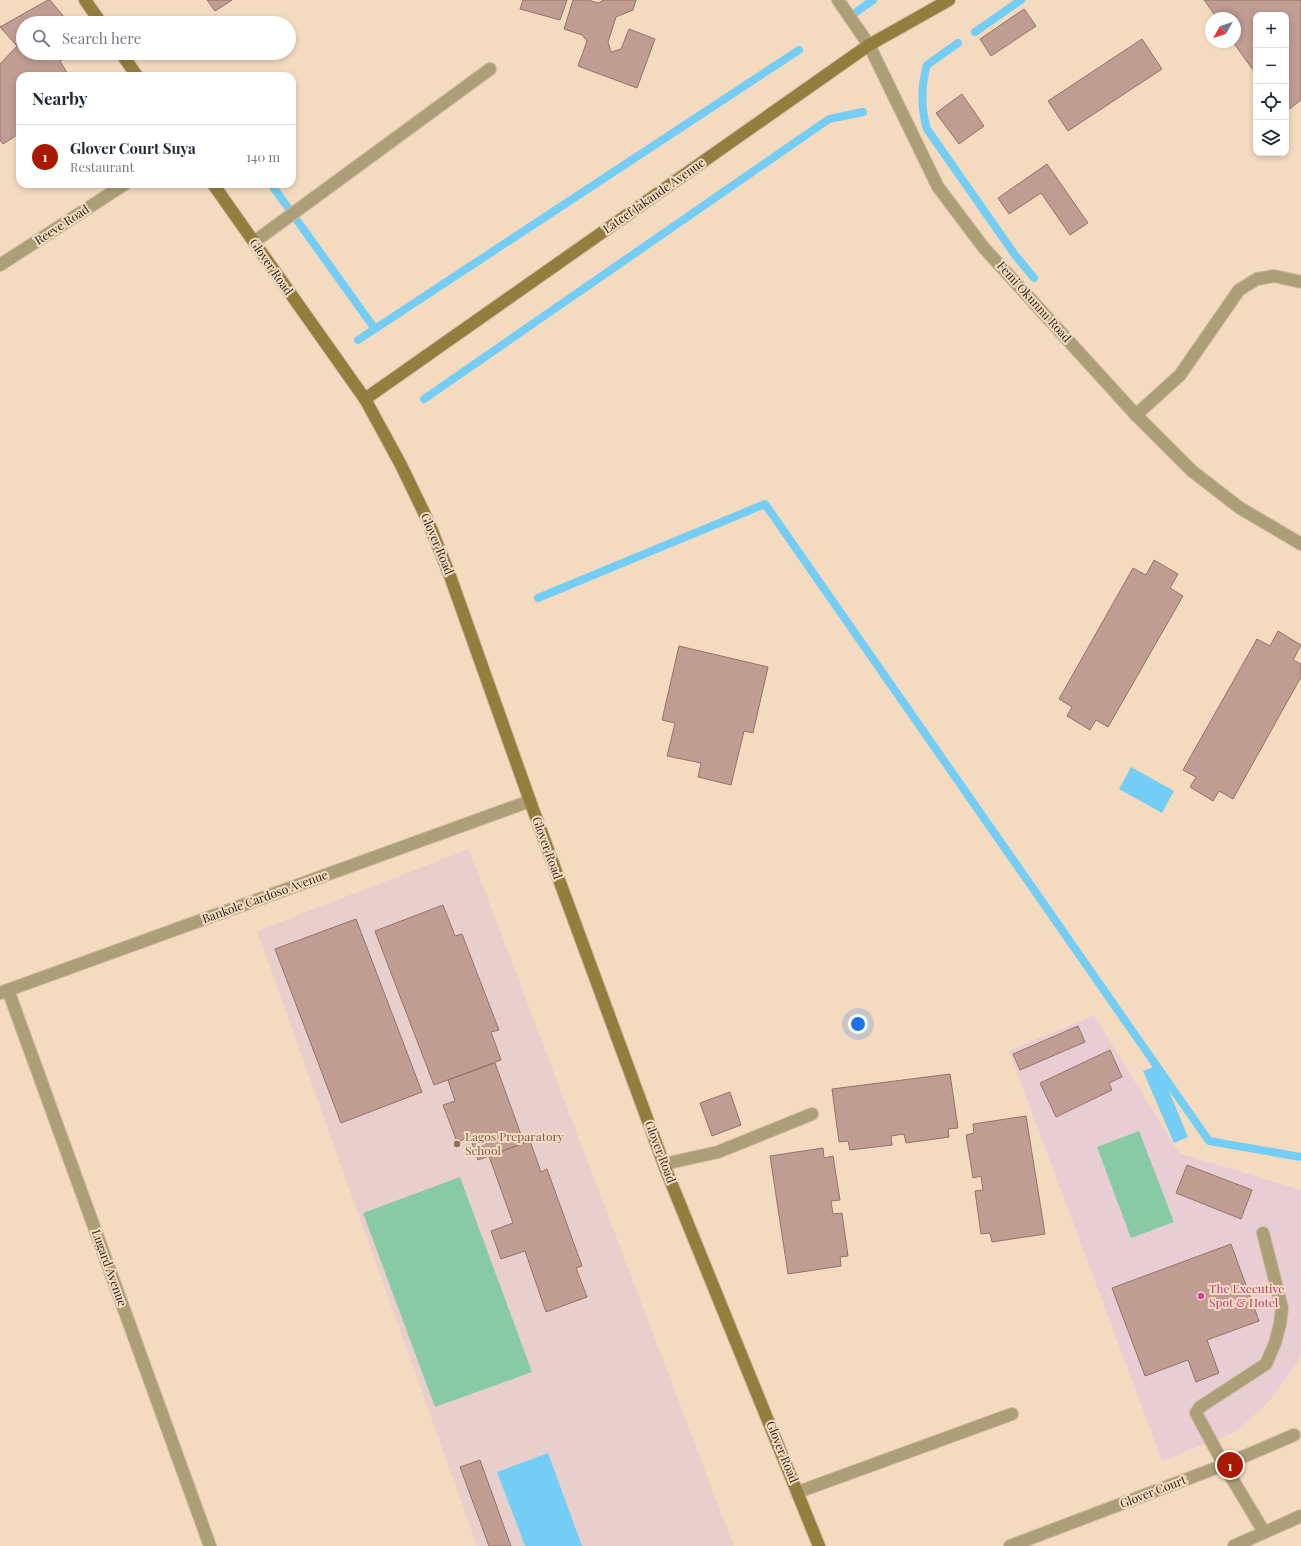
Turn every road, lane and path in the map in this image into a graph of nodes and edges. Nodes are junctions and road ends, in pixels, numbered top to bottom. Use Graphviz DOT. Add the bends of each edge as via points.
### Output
graph roads {
  1 [pos="85,0"];
  2 [pos="838,0"];
  3 [pos="949,0"];
  4 [pos="96,16"];
  5 [pos="869,45"];
  6 [pos="126,60"];
  7 [pos="490,69"];
  8 [pos="134,72"];
  9 [pos="119,188"];
  10 [pos="215,188"];
  11 [pos="254,242"];
  12 [pos="0,265"];
  13 [pos="1301,282"];
  14 [pos="364,399"];
  15 [pos="1136,415"];
  16 [pos="1301,544"];
  17 [pos="530,800"];
  18 [pos="4,992"];
  19 [pos="812,1114"];
  20 [pos="664,1164"];
  21 [pos="1263,1232"];
  22 [pos="1012,1414"];
  23 [pos="1294,1435"];
  24 [pos="1224,1464"];
  25 [pos="798,1492"];
  26 [pos="1301,1516"];
  27 [pos="1264,1532"];
  28 [pos="210,1546"];
  29 [pos="819,1546"];
  30 [pos="1010,1546"];
  31 [pos="1234,1546"];
  1 -- 4 [label="street"];
  2 -- 5 [label="street, Femi Okunnu Road"];
  3 -- 5 [label="street, Lateef Jakande Avenue"];
  5 -- 14 [label="street, Lateef Jakande Avenue"];
  5 -- 15 [label="street, Femi Okunnu Road" via="938,187 984,248"];
  6 -- 8 [label="street"];
  7 -- 11 [label="street"];
  9 -- 12 [label="street, Reeve Road"];
  10 -- 11 [label="street, Glover Road"];
  11 -- 14 [label="street, Glover Road"];
  13 -- 15 [label="street" via="1274,276 1257,279 1239,290 1180,376"];
  14 -- 17 [label="street, Glover Road" via="401,465 431,528"];
  15 -- 16 [label="street, Femi Okunnu Road" via="1198,476 1240,508"];
  17 -- 18 [label="street, Bankole Cardoso Avenue"];
  17 -- 20 [label="street, Glover Road"];
  18 -- 28 [label="street, Lugard Avenue"];
  19 -- 20 [label="street" via="718,1152"];
  20 -- 25 [label="street, Glover Road"];
  21 -- 24 [label="street" via="1282,1308 1275,1343 1266,1364 1200,1407 1196,1414"];
  22 -- 25 [label="street"];
  23 -- 24 [label="street, Glover Court"];
  24 -- 27 [label="street"];
  24 -- 30 [label="street, Glover Court"];
  25 -- 29 [label="street, Glover Road"];
  26 -- 27 [label="street"];
  27 -- 31 [label="street"];
}
